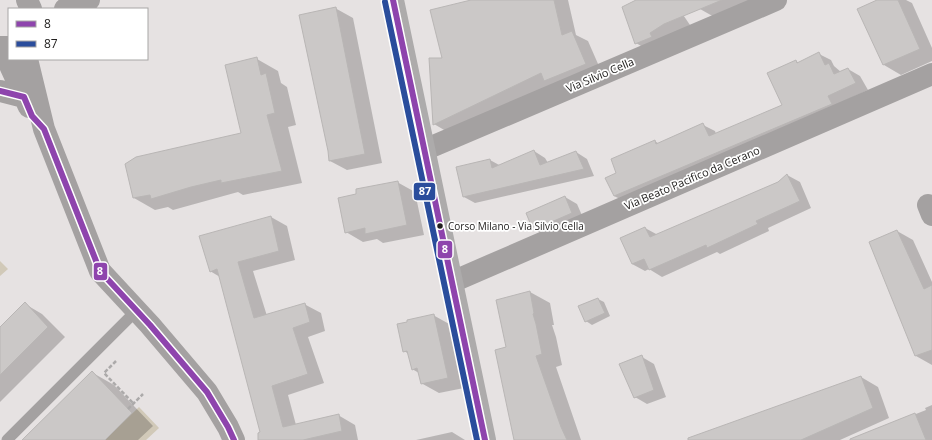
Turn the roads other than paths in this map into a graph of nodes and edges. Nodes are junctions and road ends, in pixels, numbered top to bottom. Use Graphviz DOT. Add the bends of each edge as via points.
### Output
graph roads {
  1 [pos="90,0"];
  2 [pos="393,0"];
  3 [pos="776,0"];
  4 [pos="68,8"];
  5 [pos="4,47"];
  6 [pos="8,57"];
  7 [pos="9,60"];
  8 [pos="27,60"];
  9 [pos="932,74"];
  10 [pos="0,91"];
  11 [pos="24,97"];
  12 [pos="44,129"];
  13 [pos="424,150"];
  14 [pos="452,282"];
  15 [pos="136,310"];
  16 [pos="7,440"];
  17 [pos="234,440"];
  18 [pos="485,440"];
  1 -- 4 [label="street"];
  2 -- 13 [label="main road"];
  3 -- 13 [label="street, Via Silvio Cella"];
  5 -- 6 [label="street"];
  7 -- 11 [label="street"];
  8 -- 12 [label="street"];
  9 -- 14 [label="street, Via Beato Pacifico da Cerano"];
  10 -- 11 [label="street"];
  11 -- 12 [label="street" via="32,116"];
  12 -- 15 [label="street" via="100,271"];
  13 -- 14 [label="main road"];
  14 -- 18 [label="main road"];
  15 -- 16 [label="lane"];
  15 -- 17 [label="street" via="207,392"];
}
